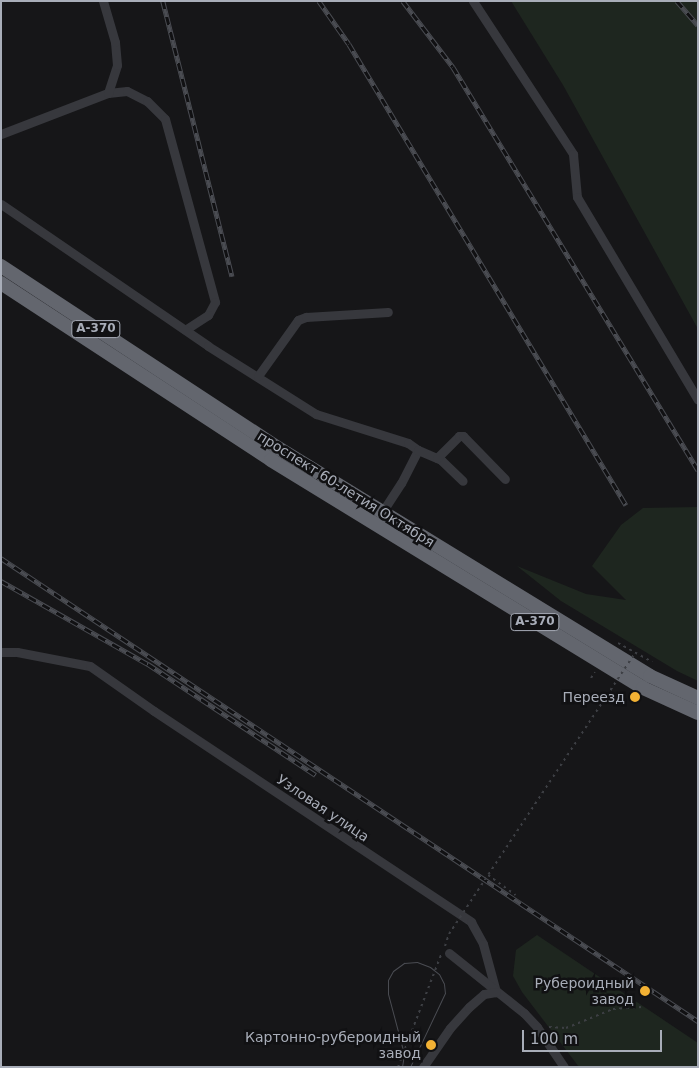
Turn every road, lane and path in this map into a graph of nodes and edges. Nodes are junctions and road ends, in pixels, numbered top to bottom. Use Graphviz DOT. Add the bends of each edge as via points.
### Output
graph roads {
  1 [pos="103,1"];
  2 [pos="472,1"];
  3 [pos="108,93"];
  4 [pos="1,134"];
  5 [pos="1,204"];
  6 [pos="1,266"];
  7 [pos="1,282"];
  8 [pos="388,312"];
  9 [pos="184,330"];
  10 [pos="258,376"];
  11 [pos="698,400"];
  12 [pos="418,450"];
  13 [pos="437,458"];
  14 [pos="505,479"];
  15 [pos="464,481"];
  16 [pos="379,517"];
  17 [pos="619,642"];
  18 [pos="1,652"];
  19 [pos="636,652"];
  20 [pos="652,662"];
  21 [pos="698,698"];
  22 [pos="698,714"];
  23 [pos="488,875"];
  24 [pos="516,895"];
  25 [pos="449,934"];
  26 [pos="445,955"];
  27 [pos="496,992"];
  28 [pos="642,1007"];
  29 [pos="537,1027"];
  30 [pos="398,1067"];
  31 [pos="423,1067"];
  32 [pos="564,1067"];
  1 -- 3 [label="street" via="115,42 117,65"];
  2 -- 11 [label="street" via="573,154 577,197"];
  3 -- 4 [label="street"];
  3 -- 9 [label="street" via="127,91 147,101 165,119 215,302 208,315"];
  5 -- 9 [label="street"];
  6 -- 16 [label="highway, проспект 60-летия Октября / А-370"];
  7 -- 16 [label="highway, проспект 60-летия Октября / А-370" via="263,455"];
  8 -- 10 [label="street" via="298,320"];
  9 -- 10 [label="street"];
  10 -- 12 [label="street" via="316,414 408,443"];
  12 -- 13 [label="street"];
  12 -- 16 [label="street"];
  13 -- 14 [label="street" via="459,436 463,436"];
  13 -- 15 [label="street"];
  16 -- 21 [label="highway, проспект 60-летия Октября / А-370" via="650,676"];
  16 -- 22 [label="highway, проспект 60-летия Октября / А-370" via="643,688"];
  17 -- 19 [label="path"];
  18 -- 27 [label="street, Узловая улица" via="90,666 471,922 483,944"];
  19 -- 20 [label="path"];
  19 -- 23 [label="path, bridge"];
  23 -- 24 [label="path"];
  23 -- 25 [label="path, bridge"];
  26 -- 27 [label="street"];
  26 -- 30 [label="path"];
  27 -- 29 [label="street"];
  27 -- 31 [label="street" via="484,994 469,1007"];
  28 -- 29 [label="path" via="613,1009 566,1028"];
  29 -- 32 [label="street"];
}
